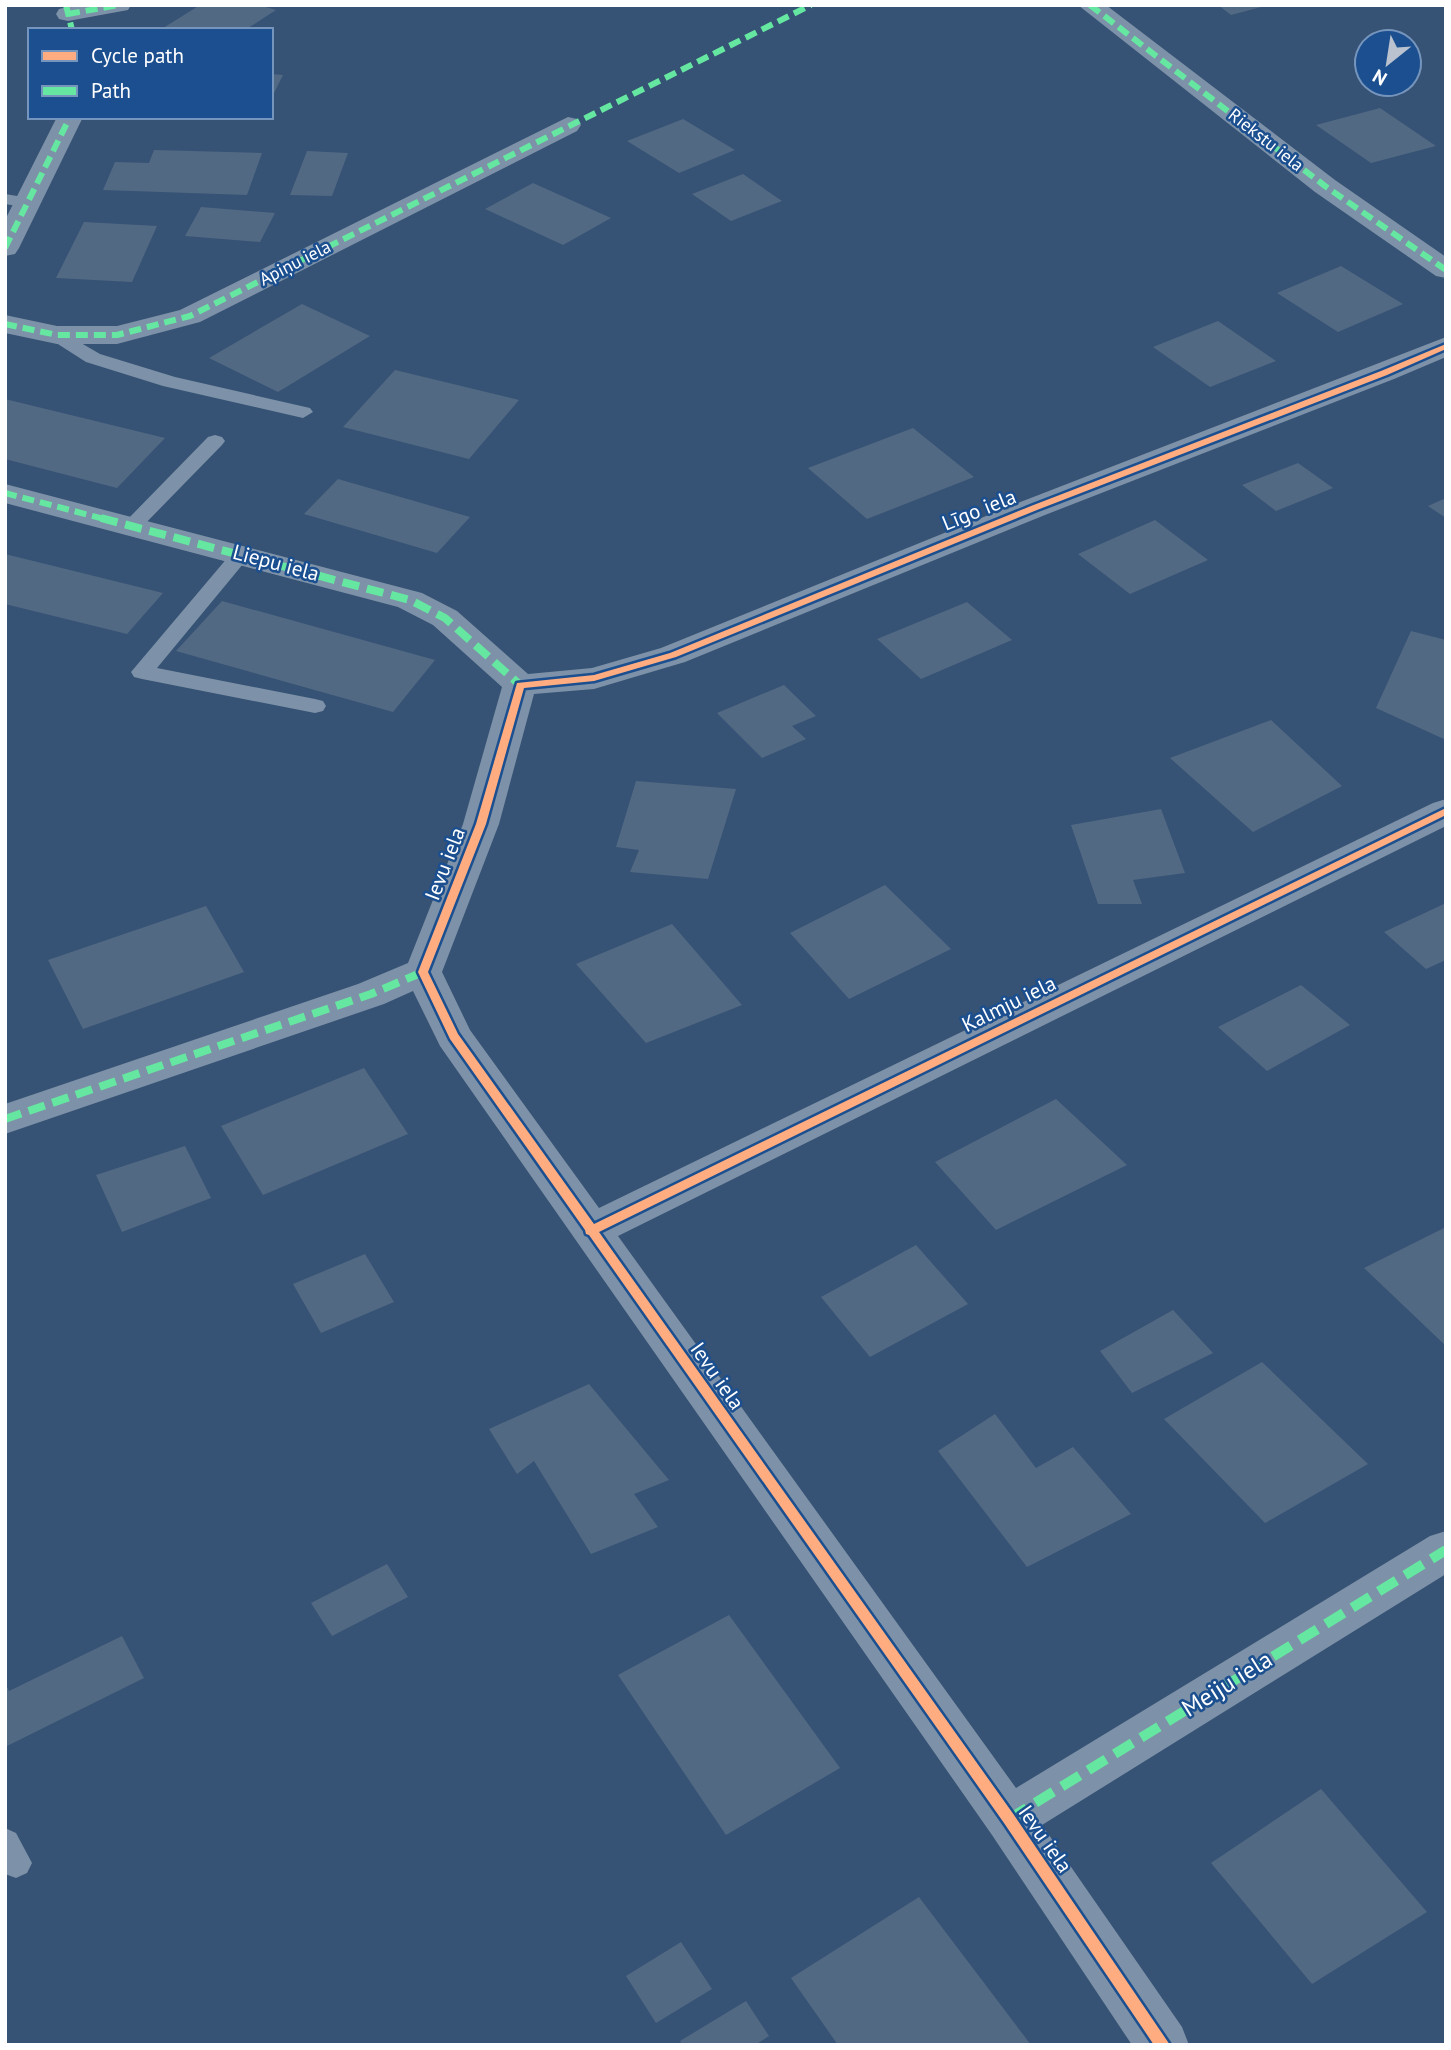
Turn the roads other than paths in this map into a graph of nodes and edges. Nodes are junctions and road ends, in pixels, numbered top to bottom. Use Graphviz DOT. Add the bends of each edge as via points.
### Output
graph roads {
  1 [pos="119,5"];
  2 [pos="1090,5"];
  3 [pos="69,16"];
  4 [pos="69,119"];
  5 [pos="568,125"];
  6 [pos="17,201"];
  7 [pos="5,248"];
  8 [pos="1446,270"];
  9 [pos="5,324"];
  10 [pos="57,335"];
  11 [pos="1446,346"];
  12 [pos="303,412"];
  13 [pos="215,441"];
  14 [pos="5,493"];
  15 [pos="132,526"];
  16 [pos="241,554"];
  17 [pos="520,685"];
  18 [pos="315,706"];
  19 [pos="1446,811"];
  20 [pos="424,972"];
  21 [pos="5,1119"];
  22 [pos="590,1231"];
  23 [pos="1446,1550"];
  24 [pos="1009,1819"];
  25 [pos="1163,2045"];
  1 -- 3 [label="street"];
  2 -- 8 [label="street, Riekstu iela" via="1325,186"];
  4 -- 6 [label="street"];
  5 -- 10 [label="street, Apiņu iela" via="190,316 117,335"];
  6 -- 7 [label="street"];
  9 -- 10 [label="street, Apiņu iela"];
  10 -- 12 [label="lane" via="93,358 170,382"];
  11 -- 17 [label="street, Līgo iela" via="673,655 594,678"];
  13 -- 15 [label="lane"];
  14 -- 15 [label="street, Liepu iela"];
  15 -- 16 [label="street, Liepu iela"];
  16 -- 17 [label="street, Liepu iela" via="410,600 446,618"];
  16 -- 18 [label="lane" via="142,672"];
  17 -- 20 [label="street, Ievu iela" via="481,824"];
  19 -- 22 [label="street, Kalmju iela"];
  20 -- 21 [label="street"];
  20 -- 22 [label="street, Ievu iela" via="454,1036"];
  22 -- 24 [label="street, Ievu iela"];
  23 -- 24 [label="street, Meiju iela"];
  24 -- 25 [label="street, Ievu iela"];
}
